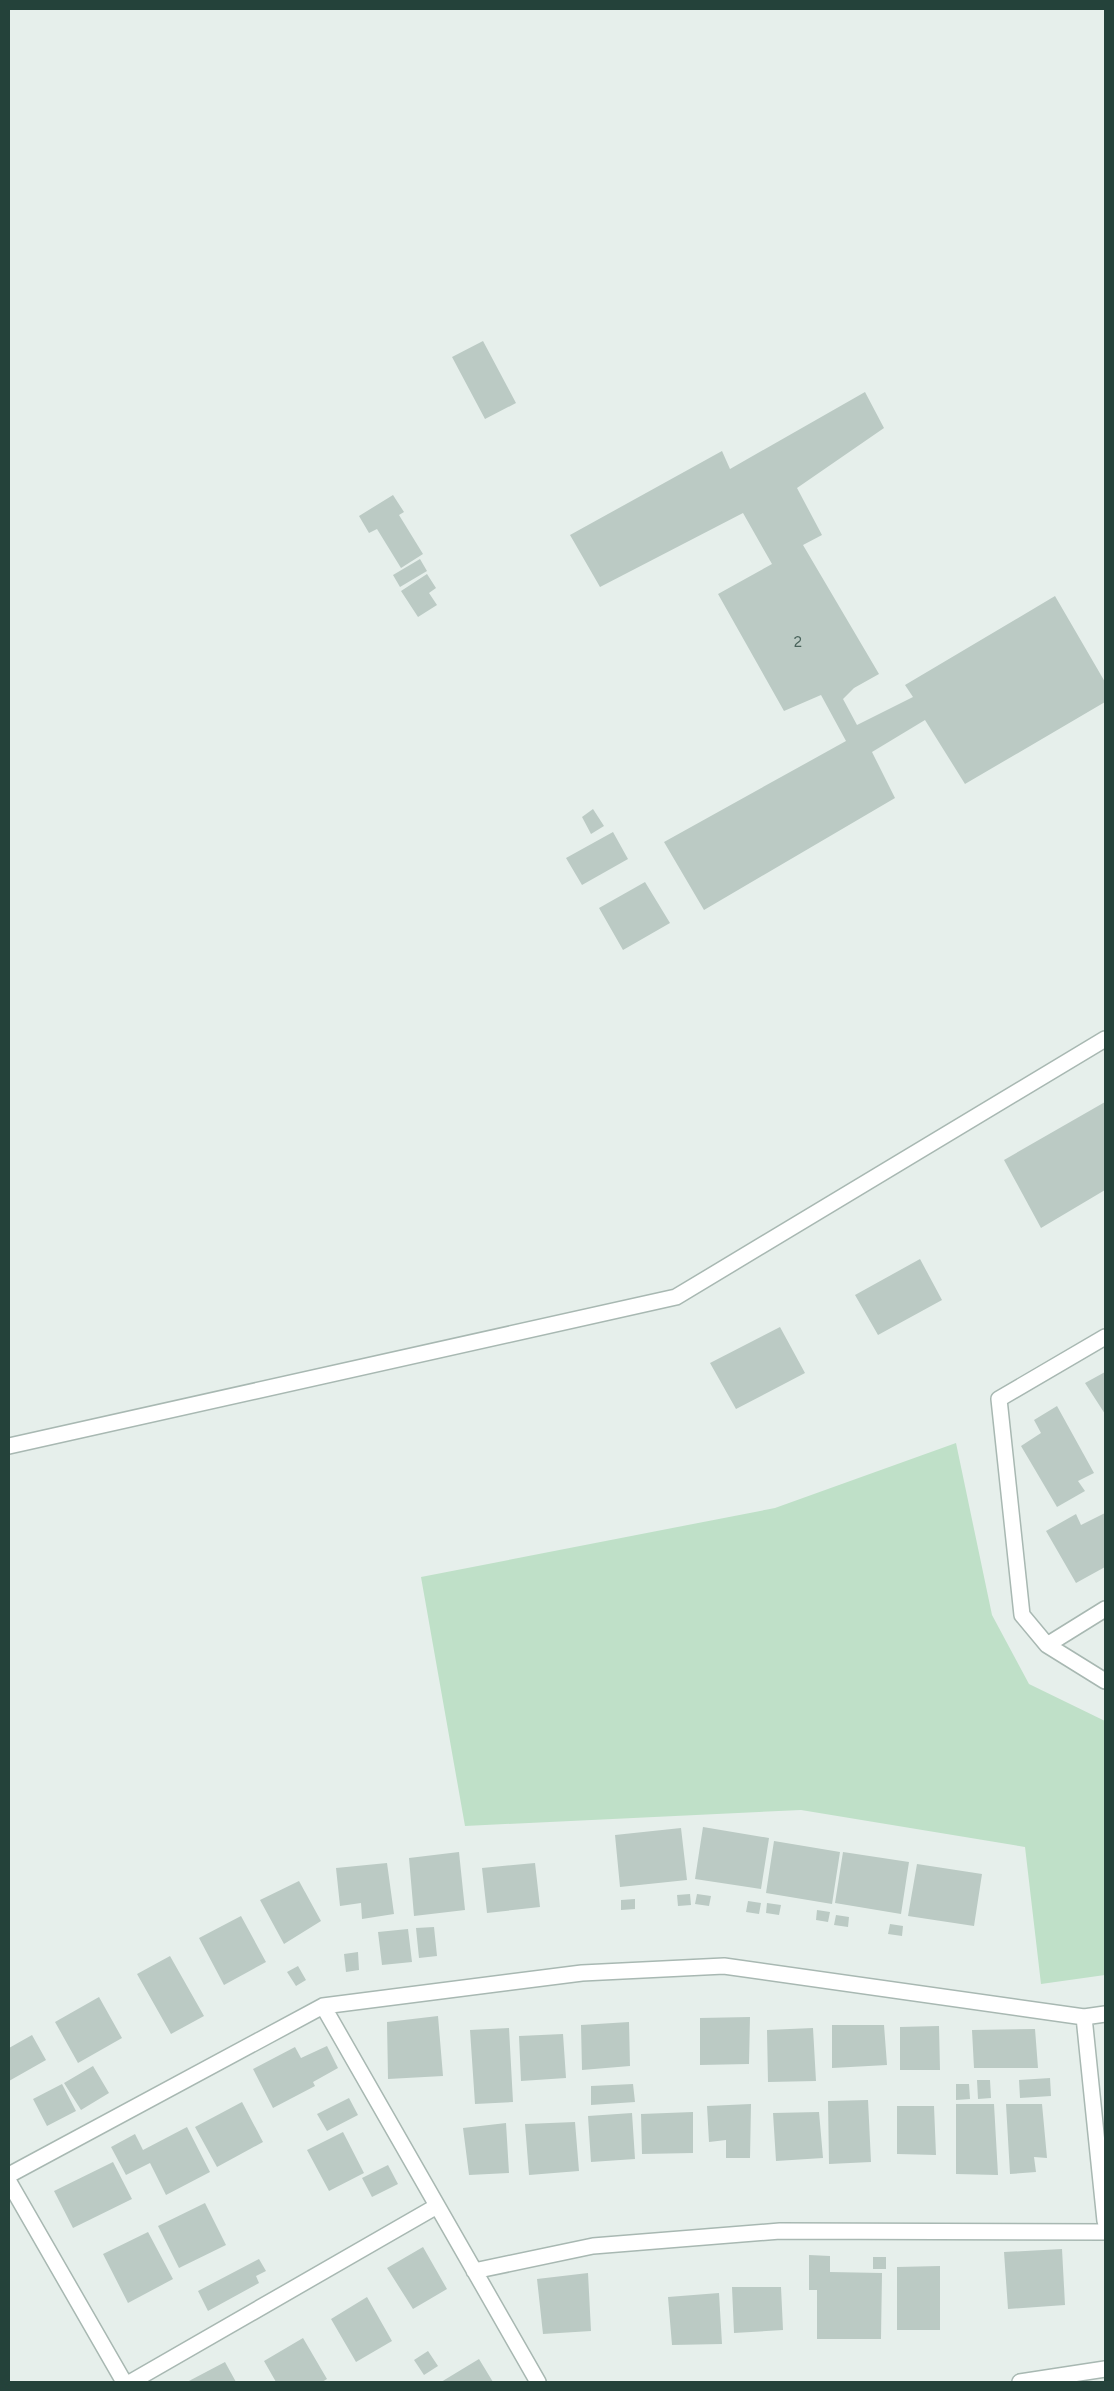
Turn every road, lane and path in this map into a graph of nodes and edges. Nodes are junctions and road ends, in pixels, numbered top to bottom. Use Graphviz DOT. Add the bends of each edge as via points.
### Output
graph roads {
  1 [pos="1105,1039"];
  2 [pos="1105,1337"];
  3 [pos="9,1446"];
  4 [pos="1105,1609"];
  5 [pos="1047,1644"];
  6 [pos="1105,1681"];
  7 [pos="323,2006"];
  8 [pos="1105,2014"];
  9 [pos="1084,2017"];
  10 [pos="9,2175"];
  11 [pos="9,2182"];
  12 [pos="437,2206"];
  13 [pos="1105,2221"];
  14 [pos="1105,2232"];
  15 [pos="474,2271"];
  16 [pos="1105,2369"];
  17 [pos="124,2382"];
  18 [pos="131,2382"];
  19 [pos="538,2382"];
  20 [pos="1020,2382"];
  1 -- 3 [label="street" via="676,1297"];
  2 -- 5 [label="street" via="1000,1399 1022,1615"];
  4 -- 5 [label="street"];
  5 -- 6 [label="street"];
  7 -- 9 [label="street" via="582,1973 724,1966"];
  7 -- 10 [label="street"];
  7 -- 12 [label="street"];
  8 -- 9 [label="street"];
  9 -- 13 [label="street"];
  11 -- 17 [label="street"];
  12 -- 15 [label="street"];
  12 -- 18 [label="street"];
  14 -- 15 [label="street" via="780,2232 593,2246"];
  15 -- 19 [label="street"];
  16 -- 20 [label="street"];
}
